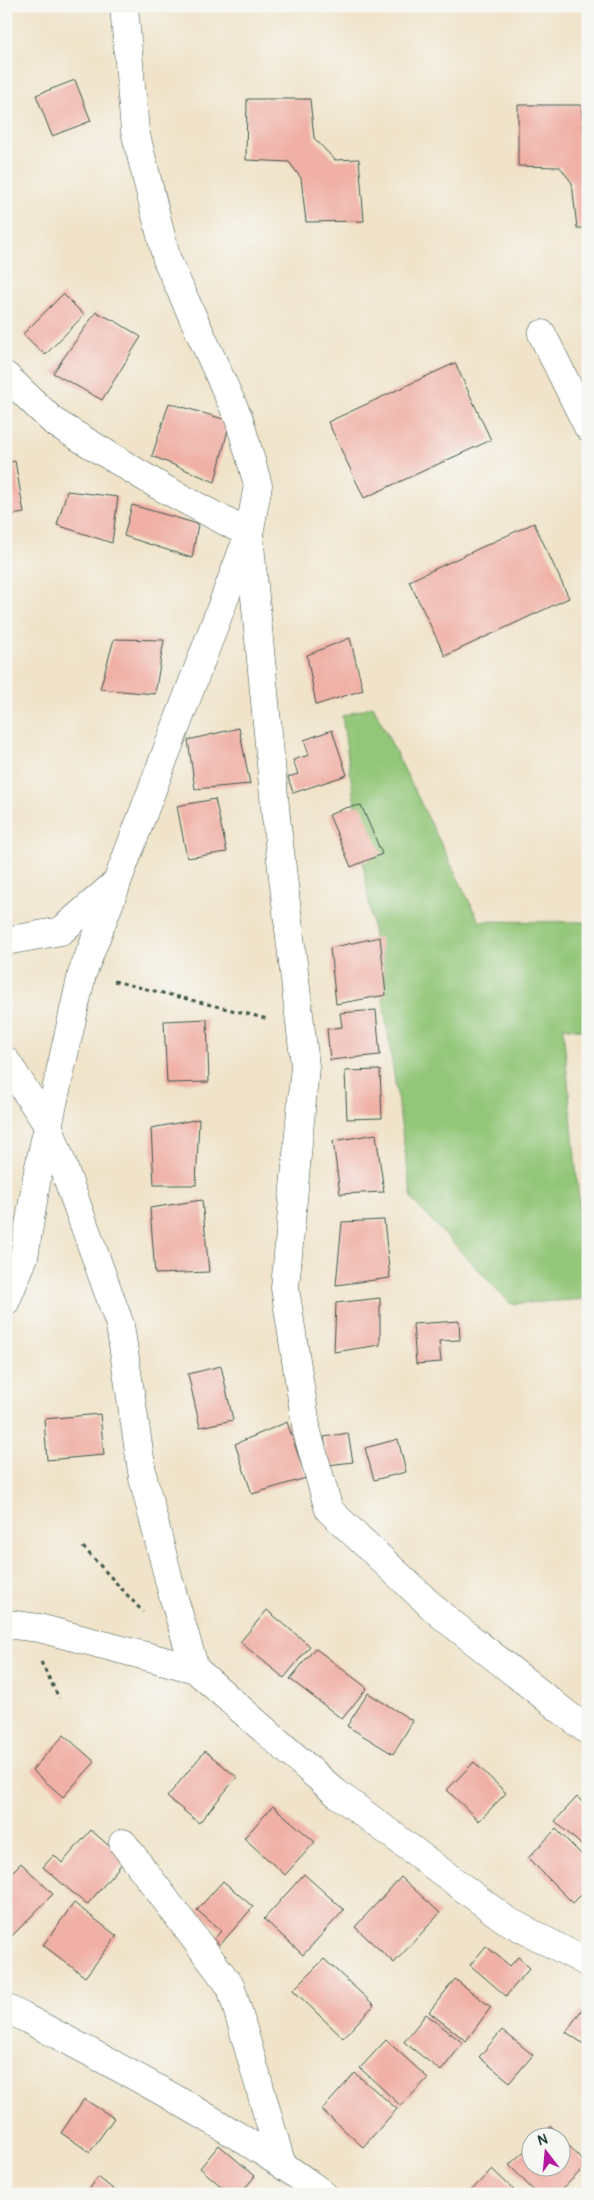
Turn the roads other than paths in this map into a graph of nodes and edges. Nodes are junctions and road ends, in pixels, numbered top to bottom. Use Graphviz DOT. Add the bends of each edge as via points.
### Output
graph roads {
  1 [pos="124,6"];
  2 [pos="542,334"];
  3 [pos="6,376"];
  4 [pos="588,427"];
  5 [pos="250,534"];
  6 [pos="117,882"];
  7 [pos="6,941"];
  8 [pos="6,1061"];
  9 [pos="48,1127"];
  10 [pos="6,1301"];
  11 [pos="6,1624"];
  12 [pos="195,1669"];
  13 [pos="588,1731"];
  14 [pos="123,1843"];
  15 [pos="588,1963"];
  16 [pos="6,2008"];
  17 [pos="280,2162"];
  18 [pos="323,2194"];
  1 -- 5 [label="street" via="135,131 167,260 239,419 258,485"];
  2 -- 4 [label="street"];
  3 -- 5 [label="street" via="54,422 161,487"];
  5 -- 6 [label="street"];
  5 -- 13 [label="street" via="276,817 305,1066 285,1288 307,1432 329,1510 440,1614"];
  6 -- 7 [label="street" via="61,931"];
  6 -- 9 [label="street" via="82,974"];
  8 -- 9 [label="street"];
  9 -- 10 [label="street" via="24,1257"];
  9 -- 12 [label="street" via="120,1325 143,1478"];
  11 -- 12 [label="street" via="39,1628"];
  12 -- 15 [label="street" via="335,1792 506,1920"];
  14 -- 17 [label="street" via="231,1987"];
  16 -- 17 [label="street" via="120,2068"];
  17 -- 18 [label="street"];
}
